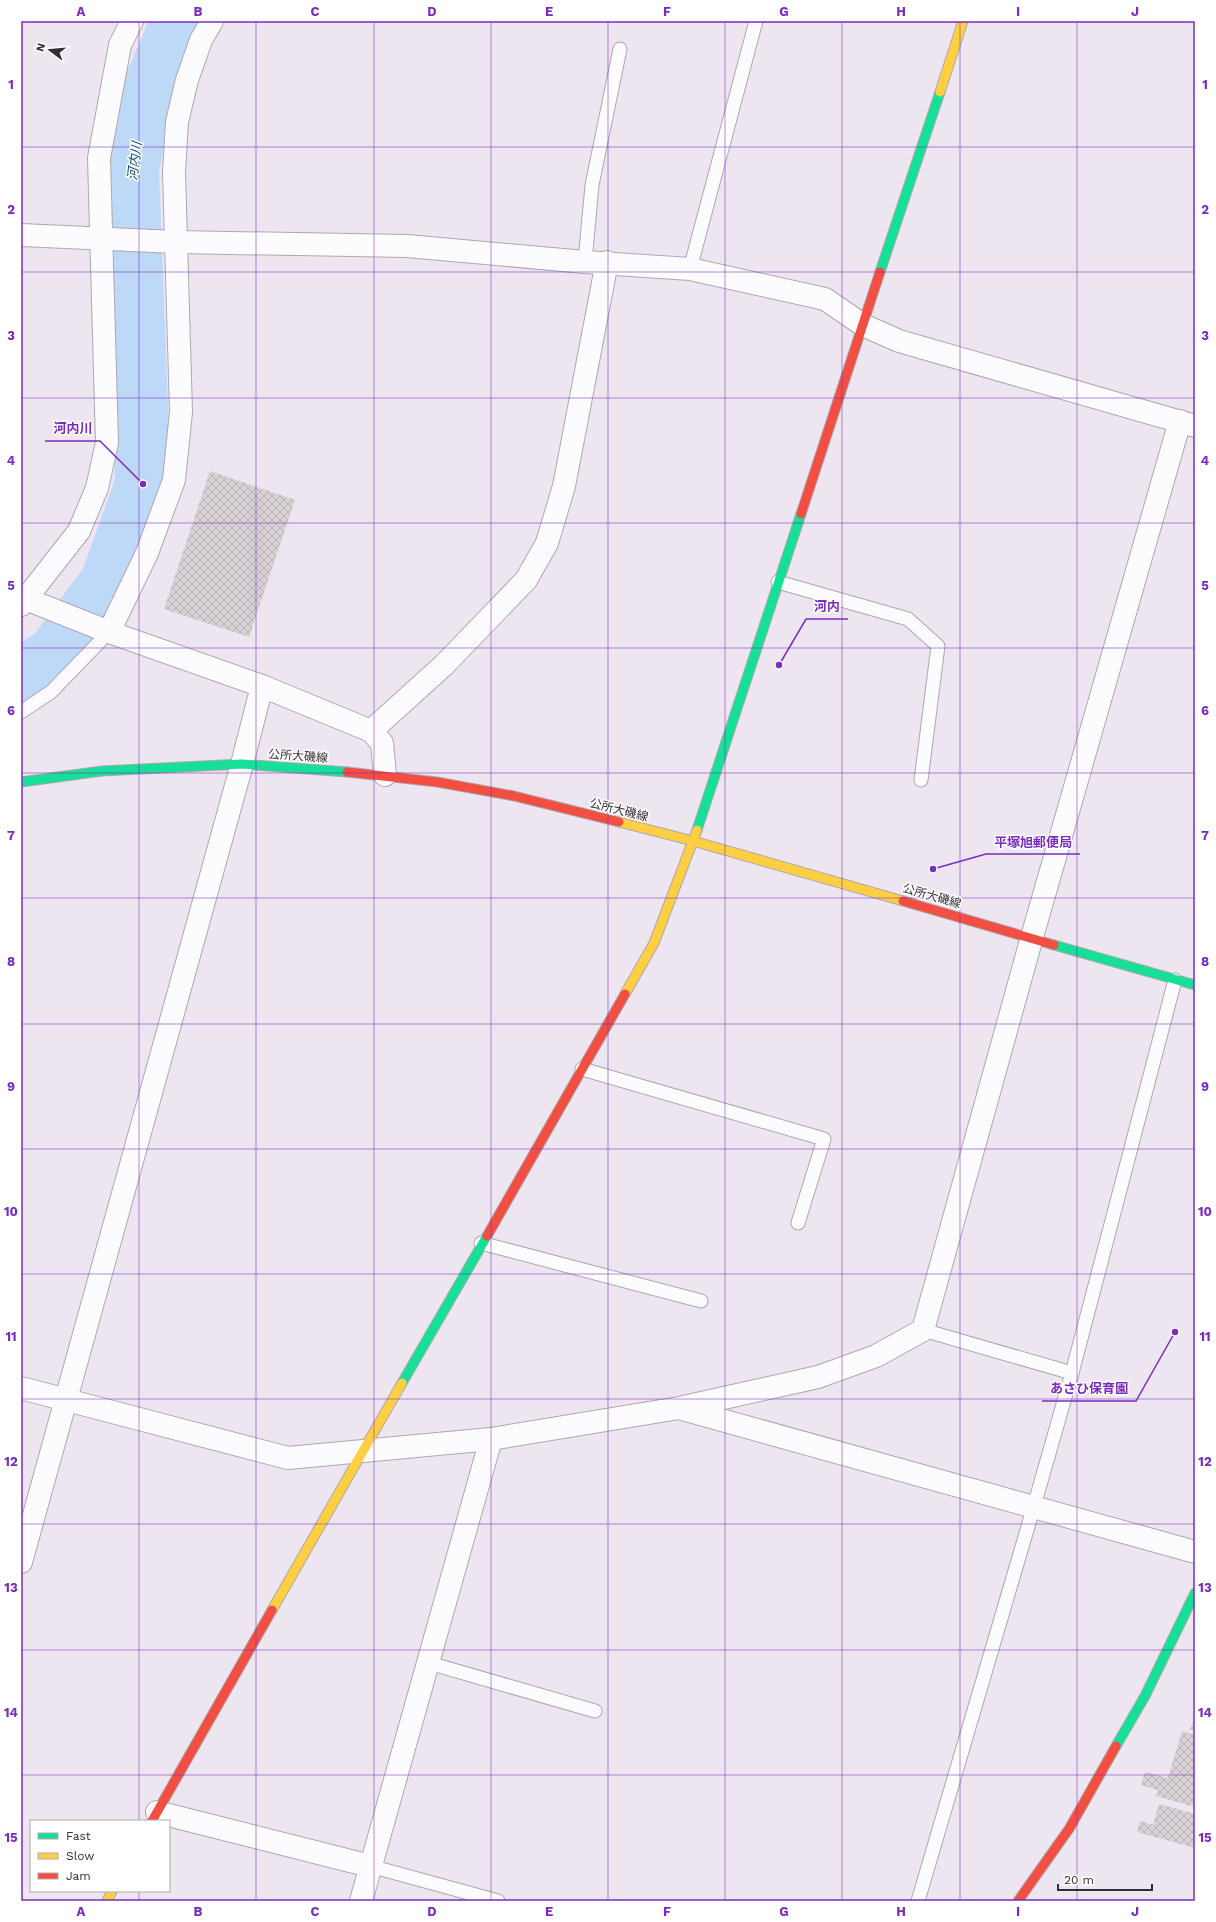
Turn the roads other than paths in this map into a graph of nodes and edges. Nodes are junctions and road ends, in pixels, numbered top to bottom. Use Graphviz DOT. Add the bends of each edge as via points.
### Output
graph roads {
  1 [pos="132,21"];
  2 [pos="212,21"];
  3 [pos="756,21"];
  4 [pos="962,21"];
  5 [pos="620,49"];
  6 [pos="21,235"];
  7 [pos="102,240"];
  8 [pos="175,242"];
  9 [pos="585,262"];
  10 [pos="607,262"];
  11 [pos="690,268"];
  12 [pos="862,325"];
  13 [pos="1188,423"];
  14 [pos="778,582"];
  15 [pos="23,601"];
  16 [pos="109,632"];
  17 [pos="262,686"];
  18 [pos="21,712"];
  19 [pos="372,730"];
  20 [pos="242,764"];
  21 [pos="385,775"];
  22 [pos="921,780"];
  23 [pos="21,782"];
  24 [pos="693,841"];
  25 [pos="1032,937"];
  26 [pos="1175,980"];
  27 [pos="1195,985"];
  28 [pos="582,1069"];
  29 [pos="798,1224"];
  30 [pos="481,1243"];
  31 [pos="701,1301"];
  32 [pos="923,1330"];
  33 [pos="1072,1373"];
  34 [pos="21,1388"];
  35 [pos="66,1401"];
  36 [pos="679,1408"];
  37 [pos="491,1439"];
  38 [pos="362,1451"];
  39 [pos="1034,1506"];
  40 [pos="1195,1552"];
  41 [pos="21,1562"];
  42 [pos="1195,1594"];
  43 [pos="429,1664"];
  44 [pos="595,1711"];
  45 [pos="154,1816"];
  46 [pos="370,1866"];
  47 [pos="111,1892"];
  48 [pos="106,1901"];
  49 [pos="361,1901"];
  50 [pos="498,1901"];
  51 [pos="918,1901"];
  52 [pos="1018,1901"];
  1 -- 7 [label="street" via="120,45 100,158"];
  2 -- 8 [label="street" via="201,40 187,80 177,122 174,172"];
  3 -- 11 [label="lane"];
  4 -- 12 [label="street"];
  5 -- 9 [label="lane" via="592,185"];
  6 -- 7 [label="street"];
  7 -- 8 [label="street"];
  7 -- 15 [label="street" via="107,443 97,488 80,531"];
  8 -- 9 [label="street" via="407,246"];
  8 -- 16 [label="street" via="181,412 174,480 147,553"];
  9 -- 10 [label="street"];
  10 -- 11 [label="street"];
  10 -- 19 [label="street" via="564,486 547,543 526,580 444,665"];
  11 -- 12 [label="street" via="826,299"];
  12 -- 13 [label="street" via="899,341"];
  12 -- 14 [label="street"];
  13 -- 25 [label="street"];
  14 -- 22 [label="lane" via="908,619 938,646"];
  14 -- 24 [label="street"];
  15 -- 16 [label="street"];
  16 -- 17 [label="street"];
  16 -- 18 [label="lane" via="51,692"];
  17 -- 19 [label="street"];
  17 -- 20 [label="street"];
  19 -- 21 [label="street" via="382,743"];
  20 -- 21 [label="street, 公所大磯線"];
  20 -- 23 [label="street, 公所大磯線" via="102,771"];
  20 -- 35 [label="street"];
  21 -- 24 [label="street, 公所大磯線" via="514,796"];
  24 -- 25 [label="street, 公所大磯線"];
  24 -- 28 [label="street" via="654,943"];
  25 -- 26 [label="street, 公所大磯線"];
  25 -- 32 [label="street"];
  26 -- 27 [label="street, 公所大磯線"];
  26 -- 33 [label="lane"];
  28 -- 29 [label="lane" via="824,1139"];
  28 -- 30 [label="street"];
  30 -- 31 [label="lane"];
  30 -- 38 [label="street"];
  32 -- 33 [label="lane"];
  32 -- 36 [label="street" via="876,1356 818,1377"];
  33 -- 39 [label="lane"];
  34 -- 35 [label="street"];
  35 -- 38 [label="street" via="288,1458"];
  35 -- 41 [label="street"];
  36 -- 37 [label="street"];
  36 -- 39 [label="street"];
  37 -- 38 [label="street"];
  37 -- 43 [label="street"];
  38 -- 45 [label="street"];
  39 -- 40 [label="street"];
  39 -- 51 [label="lane"];
  42 -- 52 [label="street" via="1144,1696 1069,1829"];
  43 -- 44 [label="lane"];
  43 -- 46 [label="street"];
  45 -- 46 [label="street"];
  46 -- 49 [label="street"];
  46 -- 50 [label="lane"];
  47 -- 48 [label="street"];
}
